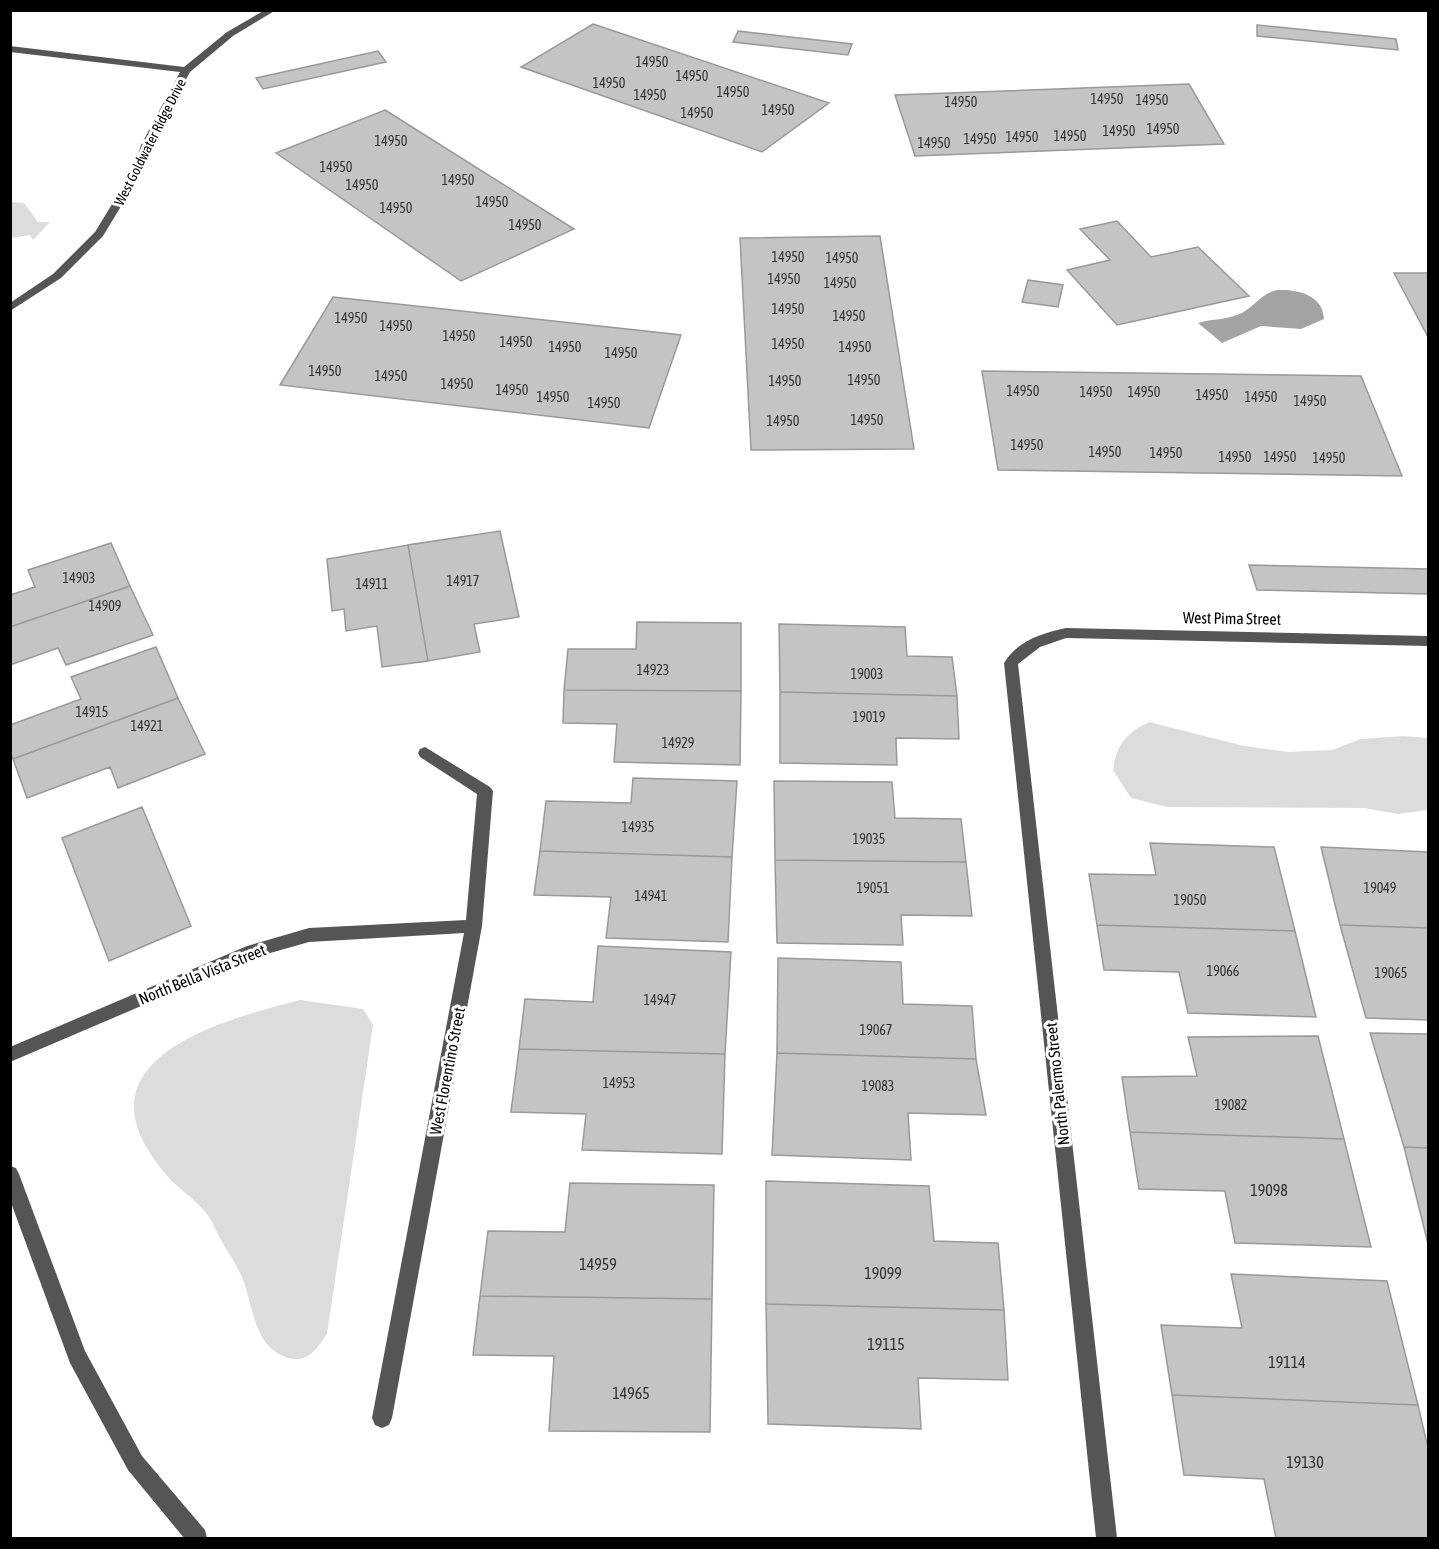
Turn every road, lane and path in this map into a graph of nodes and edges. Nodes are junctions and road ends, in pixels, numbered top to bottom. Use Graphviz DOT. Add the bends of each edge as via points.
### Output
graph roads {
  1 [pos="272,10"];
  2 [pos="10,49"];
  3 [pos="186,70"];
  4 [pos="10,308"];
  5 [pos="1428,641"];
  6 [pos="1036,644"];
  7 [pos="425,753"];
  8 [pos="474,926"];
  9 [pos="10,1055"];
  10 [pos="10,1174"];
  11 [pos="382,1418"];
  12 [pos="197,1539"];
  13 [pos="1107,1539"];
  1 -- 3 [label="street, West Goldwater Ridge Drive" via="230,34"];
  2 -- 3 [label="street"];
  3 -- 4 [label="street, West Goldwater Ridge Drive" via="146,145 138,171 99,234 57,276"];
  5 -- 6 [label="street, West Pima Street" via="1066,633"];
  6 -- 13 [label="street, North Palermo Street" via="1019,651 1011,663"];
  7 -- 8 [label="street, West Florentino Street" via="485,791"];
  8 -- 9 [label="street, North Bella Vista Street" via="309,935 253,951"];
  8 -- 11 [label="street, West Florentino Street"];
  10 -- 12 [label="street" via="77,1356 135,1463"];
}
